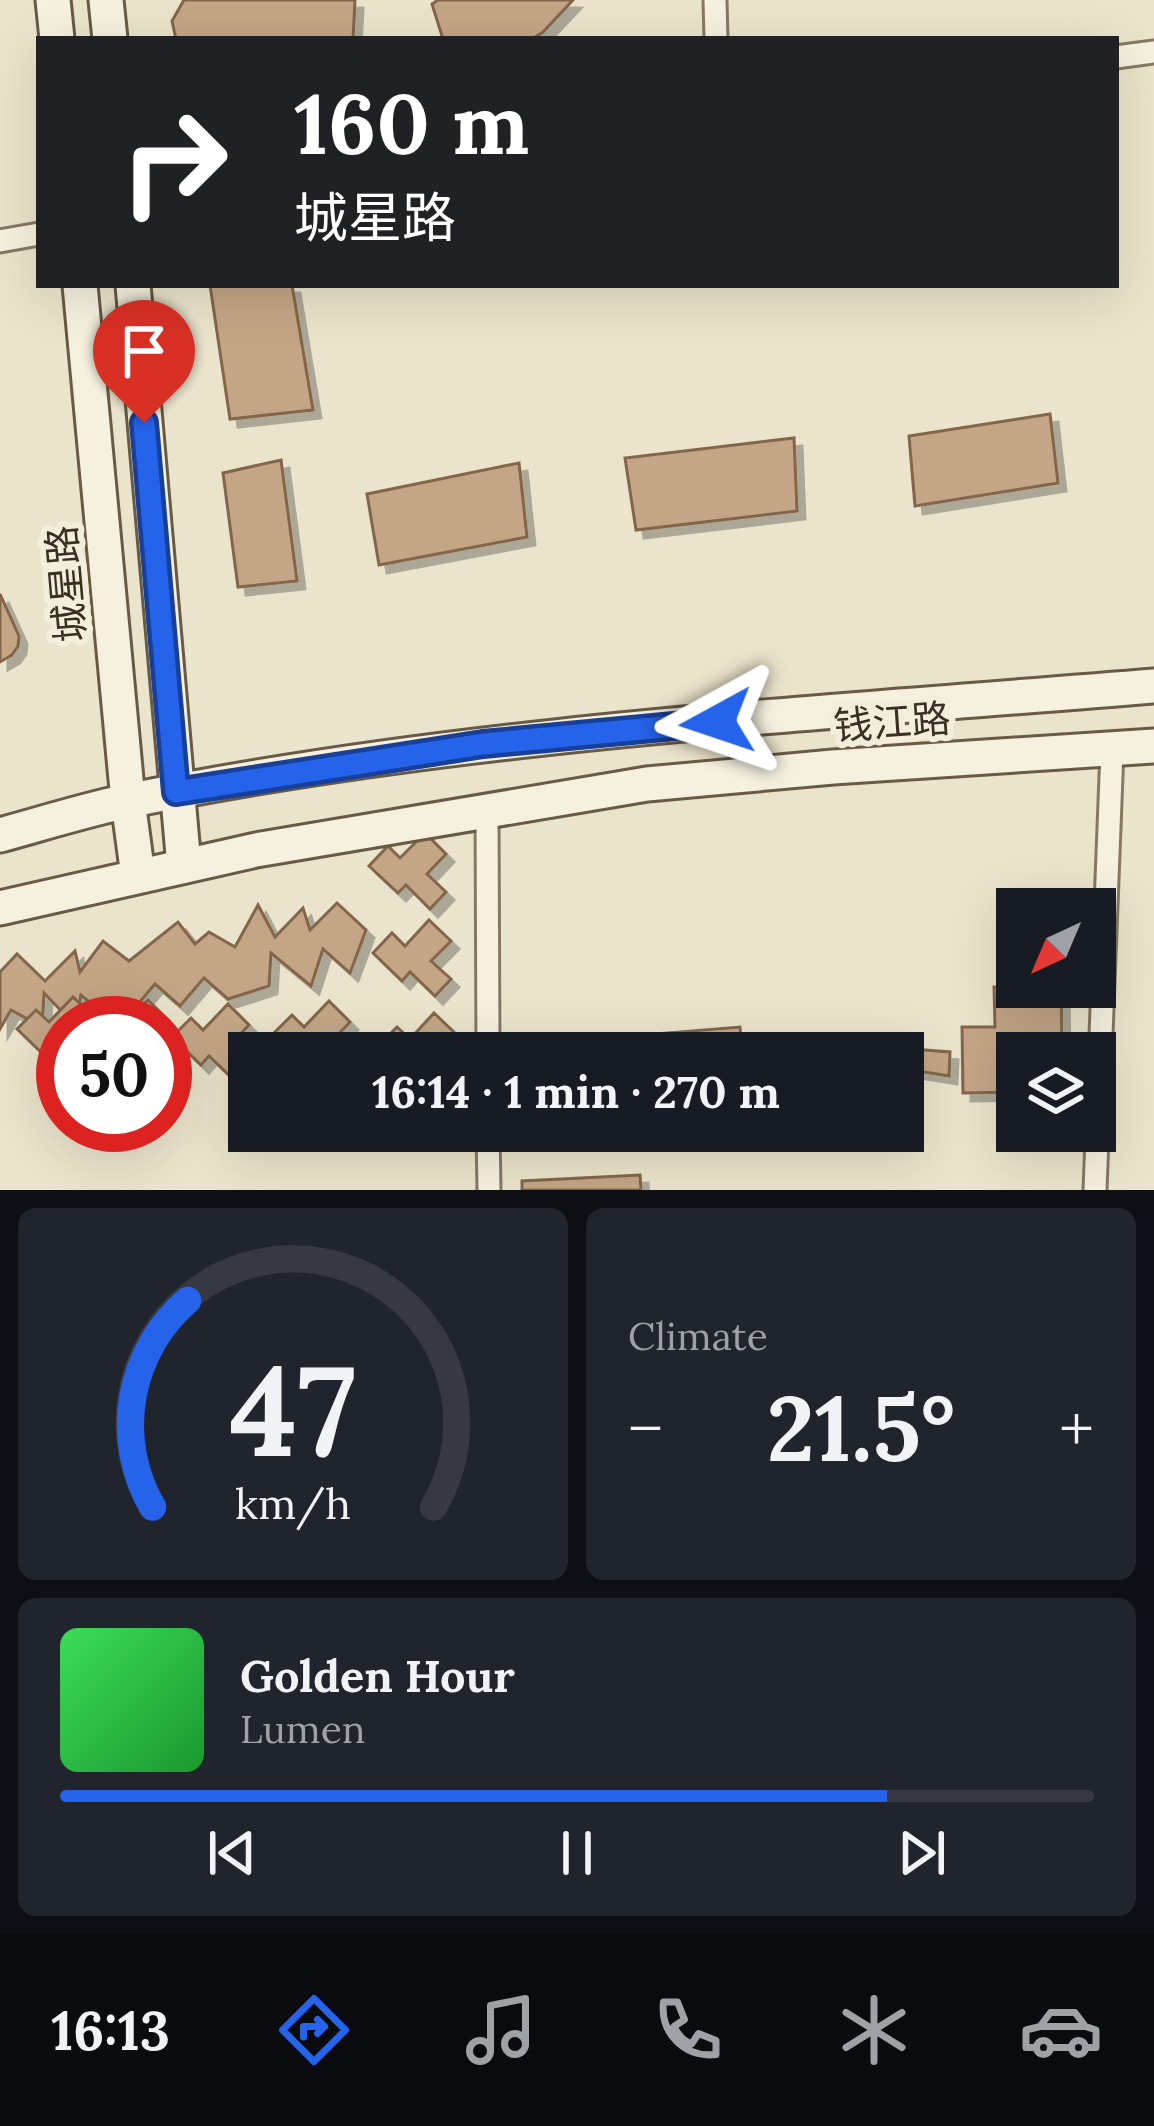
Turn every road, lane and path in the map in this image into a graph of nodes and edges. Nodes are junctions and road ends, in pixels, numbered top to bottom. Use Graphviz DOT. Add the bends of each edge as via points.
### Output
graph roads {
  1 [pos="53,0"];
  2 [pos="106,0"];
  3 [pos="715,0"];
  4 [pos="57,36"];
  5 [pos="110,36"];
  6 [pos="716,36"];
  7 [pos="1154,52"];
  8 [pos="1119,57"];
  9 [pos="36,235"];
  10 [pos="0,241"];
  11 [pos="80,288"];
  12 [pos="133,288"];
  13 [pos="1154,686"];
  14 [pos="1154,746"];
  15 [pos="1112,750"];
  16 [pos="176,792"];
  17 [pos="128,801"];
  18 [pos="487,809"];
  19 [pos="0,835"];
  20 [pos="184,866"];
  21 [pos="138,876"];
  22 [pos="0,908"];
  23 [pos="488,1032"];
  24 [pos="488,1152"];
  25 [pos="489,1190"];
  26 [pos="1095,1190"];
  1 -- 4 [label="main road"];
  2 -- 5 [label="main road"];
  3 -- 6 [label="street"];
  7 -- 8 [label="street"];
  9 -- 10 [label="street"];
  11 -- 17 [label="main road, 城星路"];
  12 -- 16 [label="main road"];
  13 -- 16 [label="main road, 钱江路" via="483,744"];
  14 -- 15 [label="main road, 钱江路"];
  15 -- 18 [label="main road, 钱江路" via="646,784"];
  15 -- 26 [label="street"];
  16 -- 17 [label="main road, 钱江路"];
  16 -- 20 [label="main road"];
  17 -- 19 [label="main road, 钱江路"];
  17 -- 21 [label="main road, 城星路"];
  18 -- 20 [label="main road, 钱江路"];
  18 -- 23 [label="street"];
  20 -- 21 [label="main road, 钱江路"];
  21 -- 22 [label="main road, 钱江路"];
  24 -- 25 [label="street"];
}
